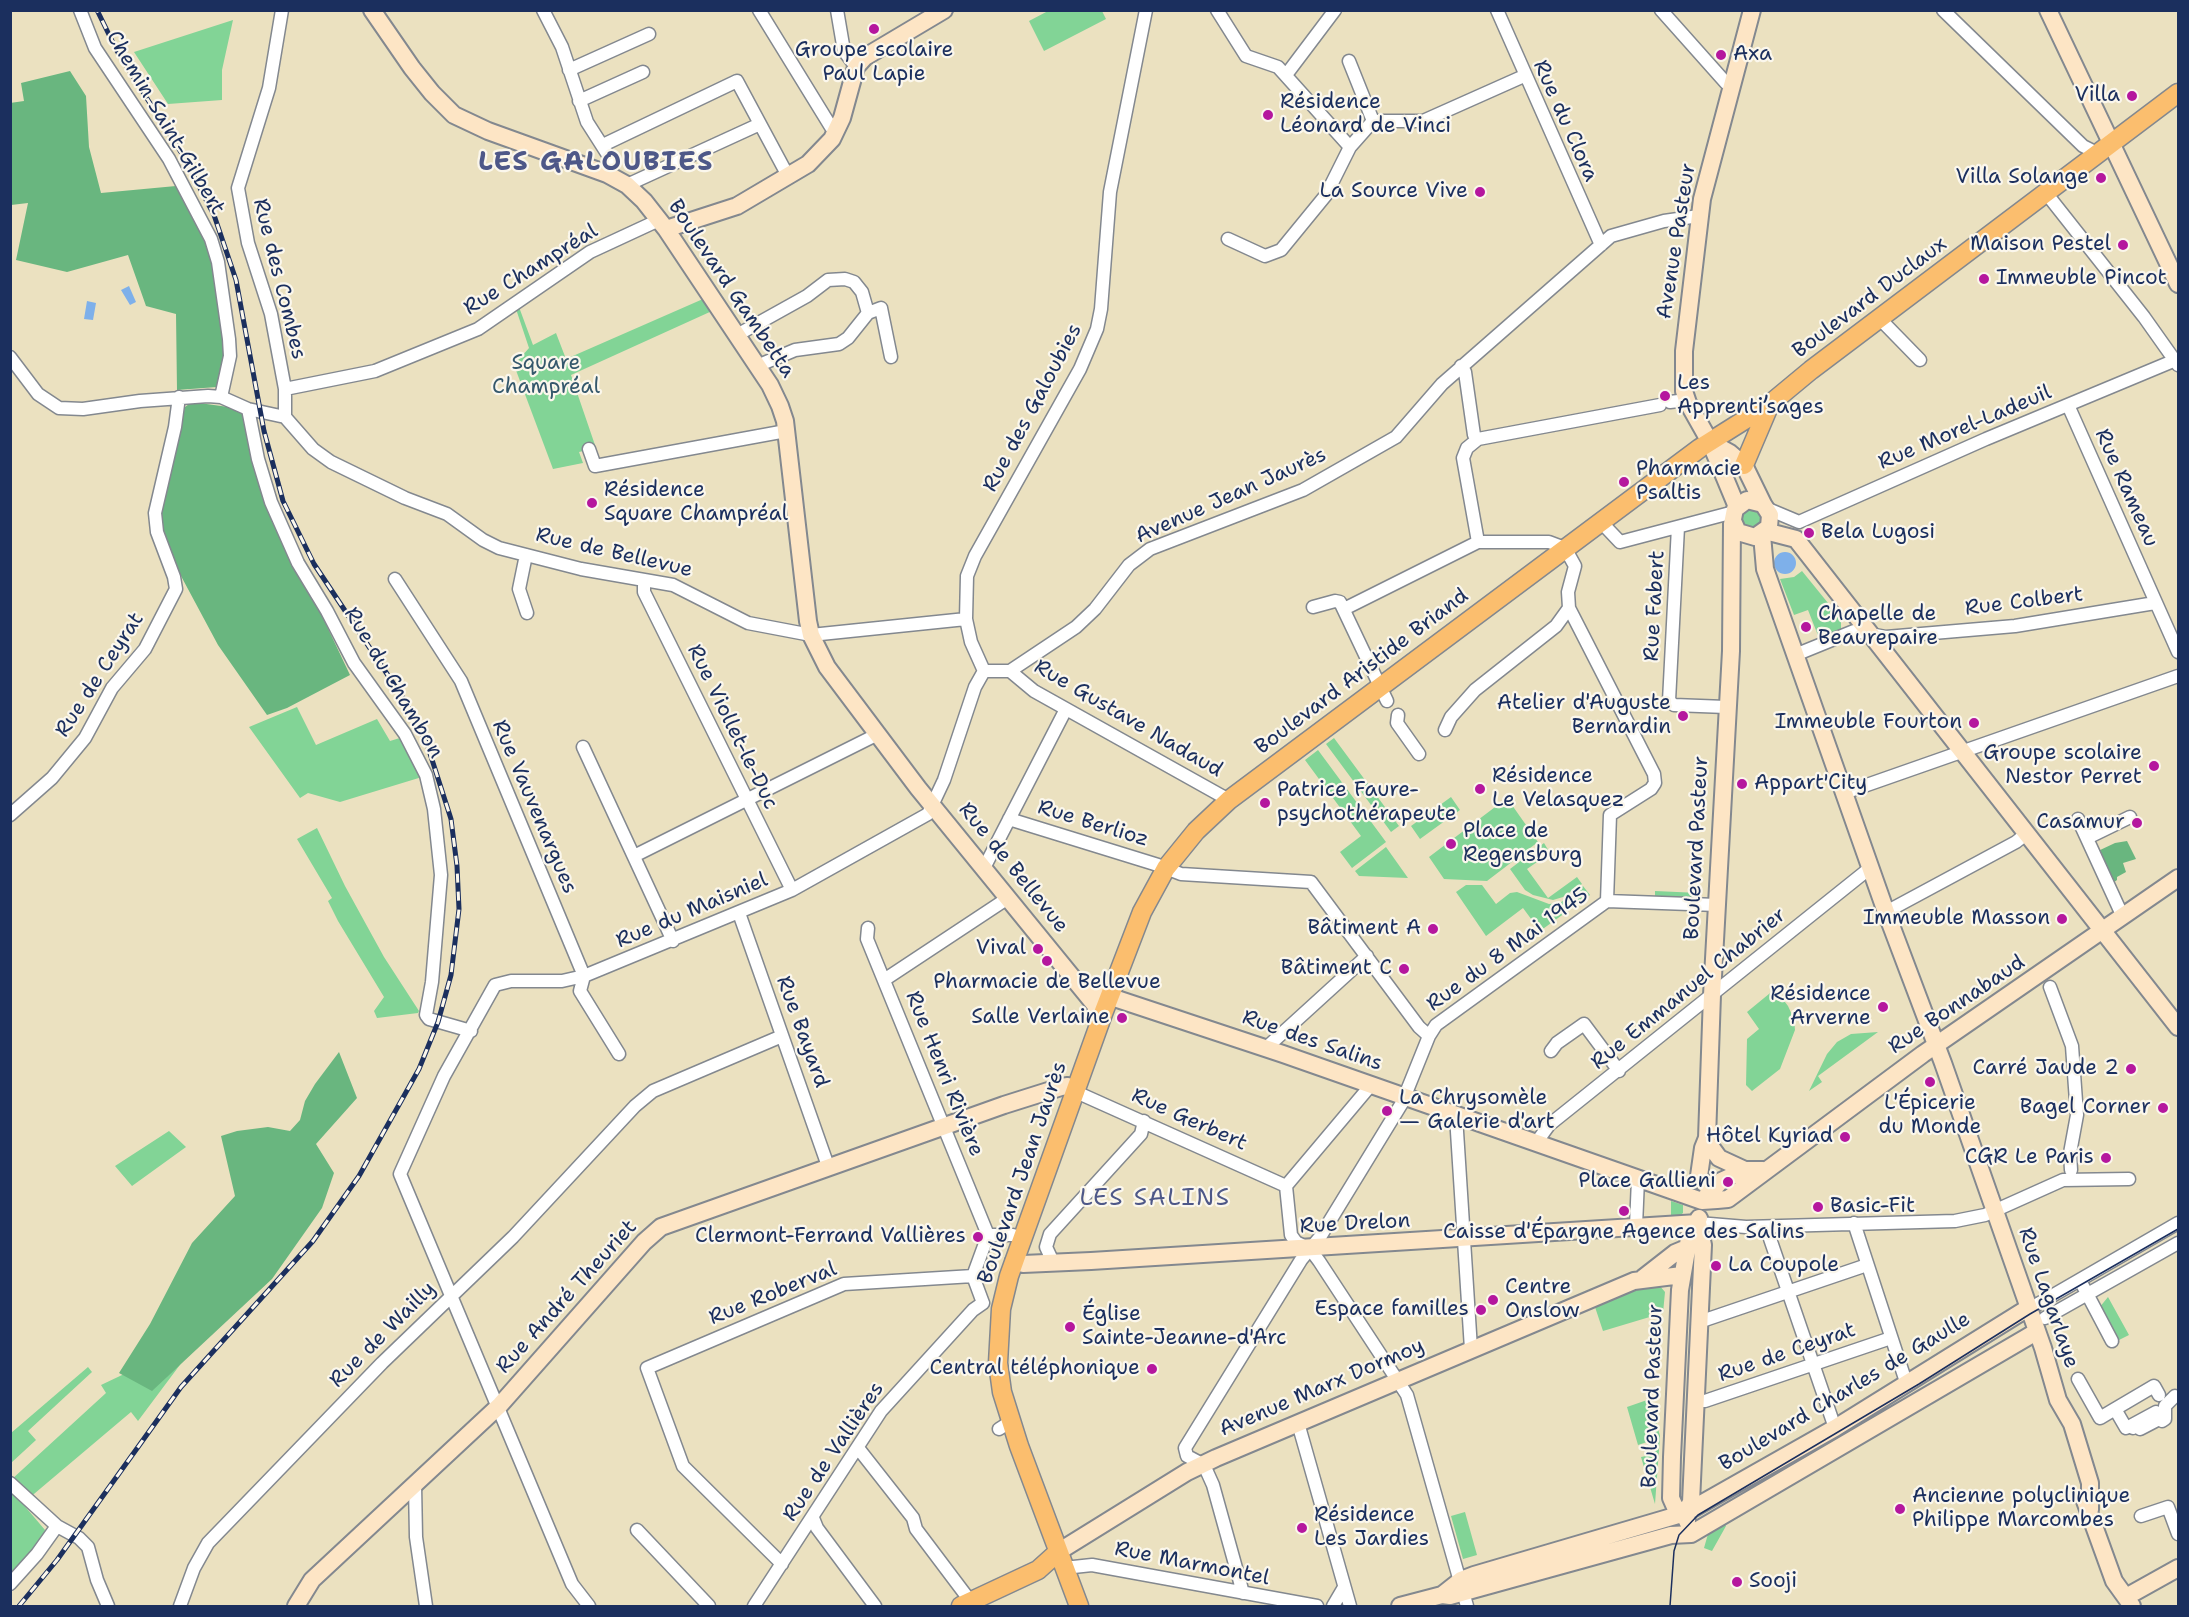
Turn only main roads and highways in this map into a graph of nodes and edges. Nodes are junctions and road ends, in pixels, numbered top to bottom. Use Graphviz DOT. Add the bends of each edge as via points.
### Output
graph roads {
  1 [pos="372,10"];
  2 [pos="944,10"];
  3 [pos="1752,10"];
  4 [pos="2048,10"];
  5 [pos="2178,93"];
  6 [pos="2104,148"];
  7 [pos="662,224"];
  8 [pos="2178,284"];
  9 [pos="1770,404"];
  10 [pos="1710,442"];
  11 [pos="1744,465"];
  12 [pos="1766,507"];
  13 [pos="1735,513"];
  14 [pos="1761,534"];
  15 [pos="1732,561"];
  16 [pos="811,635"];
  17 [pos="2178,878"];
  18 [pos="2103,931"];
  19 [pos="1080,986"];
  20 [pos="1110,997"];
  21 [pos="1100,1023"];
  22 [pos="2178,1027"];
  23 [pos="1935,1046"];
  24 [pos="1076,1092"];
  25 [pos="1709,1143"];
  26 [pos="1744,1170"];
  27 [pos="1763,1170"];
  28 [pos="1702,1202"];
  29 [pos="1698,1223"];
  30 [pos="1687,1248"];
  31 [pos="1014,1261"];
  32 [pos="1682,1275"];
  33 [pos="1641,1279"];
  34 [pos="2033,1306"];
  35 [pos="2041,1325"];
  36 [pos="1695,1401"];
  37 [pos="1688,1524"];
  38 [pos="1061,1560"];
  39 [pos="2178,1569"];
  40 [pos="1464,1593"];
  41 [pos="2129,1602"];
  42 [pos="966,1604"];
  43 [pos="296,1606"];
  44 [pos="1079,1606"];
  45 [pos="1400,1606"];
  1 -- 7 [label="main road, Boulevard Gambetta" via="412,68 454,115 607,174 647,203"];
  2 -- 7 [label="main road" via="873,51 856,67 836,130 820,154 737,206"];
  3 -- 10 [label="main road, Avenue Pasteur" via="1700,216 1685,323 1684,379 1672,402 1694,418"];
  4 -- 6 [label="main road"];
  5 -- 6 [label="main road, Boulevard Duclaux"];
  6 -- 8 [label="main road"];
  6 -- 9 [label="main road, Boulevard Duclaux"];
  7 -- 16 [label="main road, Boulevard Gambetta" via="777,398 786,431"];
  9 -- 10 [label="main road, Boulevard Duclaux"];
  9 -- 11 [label="main road"];
  10 -- 11 [label="main road"];
  10 -- 13 [label="main road, Boulevard Pasteur"];
  10 -- 20 [label="main road, Boulevard Aristide Briand" via="1565,548 1383,694 1229,800 1196,831 1166,868 1142,912"];
  11 -- 12 [label="main road"];
  12 -- 13 [label="main road" via="1753,500"];
  12 -- 14 [label="main road" via="1770,521"];
  13 -- 14 [label="main road" via="1738,532"];
  13 -- 15 [label="main road, Boulevard Pasteur"];
  14 -- 15 [label="main road"];
  14 -- 18 [label="main road" via="1798,530 1870,634"];
  14 -- 23 [label="main road, Rue Lagarlaye" via="1765,569"];
  15 -- 25 [label="main road, Boulevard Pasteur"];
  16 -- 19 [label="main road, Rue de Bellevue" via="827,667 931,804"];
  17 -- 18 [label="main road, Rue Bonnabaud"];
  18 -- 22 [label="main road"];
  18 -- 23 [label="main road, Rue Bonnabaud"];
  19 -- 20 [label="main road"];
  19 -- 21 [label="main road, Rue de Bellevue" via="1095,1005"];
  20 -- 21 [label="main road, Boulevard Jean Jaurès"];
  20 -- 28 [label="main road, Rue des Salins"];
  21 -- 24 [label="main road, Boulevard Jean Jaurès"];
  23 -- 27 [label="main road, Rue Bonnabaud"];
  23 -- 34 [label="main road, Rue Lagarlaye"];
  24 -- 31 [label="main road, Boulevard Jean Jaurès"];
  24 -- 43 [label="main road, Rue André Theuriet" via="1061,1086 944,1124 661,1227 497,1408 312,1580"];
  25 -- 26 [label="main road" via="1719,1158"];
  25 -- 28 [label="main road, Boulevard Pasteur" via="1703,1148"];
  26 -- 27 [label="main road"];
  26 -- 28 [label="main road" via="1721,1181"];
  27 -- 28 [label="main road, Rue Bonnabaud" via="1728,1199"];
  28 -- 29 [label="main road, Boulevard Pasteur"];
  29 -- 30 [label="main road, Boulevard Pasteur" via="1690,1233"];
  29 -- 31 [label="main road, Rue Drelon" via="1310,1249 1023,1264"];
  29 -- 36 [label="main road, Boulevard Pasteur" via="1703,1239"];
  30 -- 32 [label="main road, Boulevard Pasteur"];
  30 -- 33 [label="main road, Avenue Marx Dormoy"];
  31 -- 38 [label="main road, Boulevard Jean Jaurès" via="1001,1309 998,1363 1004,1425"];
  32 -- 33 [label="main road, Avenue Marx Dormoy"];
  32 -- 36 [label="main road, Boulevard Pasteur" via="1688,1280 1690,1292 1688,1376"];
  32 -- 37 [label="main road, Boulevard Pasteur" via="1671,1498"];
  33 -- 38 [label="main road, Avenue Marx Dormoy" via="1471,1348 1204,1465 1187,1464"];
  34 -- 35 [label="main road, Rue Lagarlaye"];
  34 -- 37 [label="main road, Boulevard Charles de Gaulle" via="1906,1382"];
  35 -- 37 [label="main road, Boulevard Charles de Gaulle"];
  35 -- 41 [label="main road, Rue Lagarlaye" via="2058,1400 2072,1424 2090,1483 2091,1510 2114,1581"];
  36 -- 37 [label="main road, Boulevard Pasteur"];
  37 -- 40 [label="main road" via="1671,1535"];
  38 -- 42 [label="main road, Avenue Marx Dormoy"];
  38 -- 44 [label="main road, Boulevard Jean Jaurès"];
  39 -- 41 [label="main road"];
  40 -- 45 [label="main road"];
}
